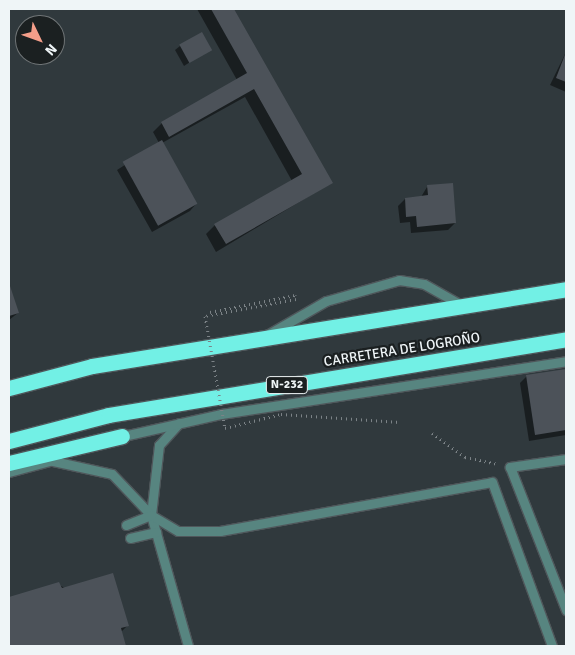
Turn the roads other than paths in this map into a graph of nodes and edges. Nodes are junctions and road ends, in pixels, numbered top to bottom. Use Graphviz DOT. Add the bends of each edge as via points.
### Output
graph roads {
  1 [pos="566,289"];
  2 [pos="463,306"];
  3 [pos="260,339"];
  4 [pos="566,339"];
  5 [pos="566,361"];
  6 [pos="9,388"];
  7 [pos="179,423"];
  8 [pos="122,436"];
  9 [pos="9,441"];
  10 [pos="566,459"];
  11 [pos="53,461"];
  12 [pos="9,464"];
  13 [pos="9,472"];
  14 [pos="151,515"];
  15 [pos="126,525"];
  16 [pos="156,532"];
  17 [pos="130,538"];
  18 [pos="566,610"];
  19 [pos="188,646"];
  20 [pos="552,646"];
  1 -- 2 [label="highway"];
  2 -- 3 [label="highway"];
  2 -- 3 [label="lane" via="424,284 399,280 326,301"];
  3 -- 6 [label="highway" via="92,366"];
  4 -- 9 [label="highway, CARRETERA DE LOGROÑO / N-232" via="109,415"];
  5 -- 7 [label="lane"];
  7 -- 8 [label="lane"];
  7 -- 14 [label="lane" via="158,445"];
  8 -- 11 [label="lane"];
  8 -- 12 [label="highway"];
  10 -- 18 [label="lane" via="510,467"];
  11 -- 13 [label="lane"];
  11 -- 14 [label="lane" via="112,474"];
  14 -- 15 [label="lane"];
  14 -- 16 [label="lane"];
  14 -- 20 [label="lane" via="178,531 220,531 492,482"];
  16 -- 17 [label="lane"];
  16 -- 19 [label="lane"];
}
